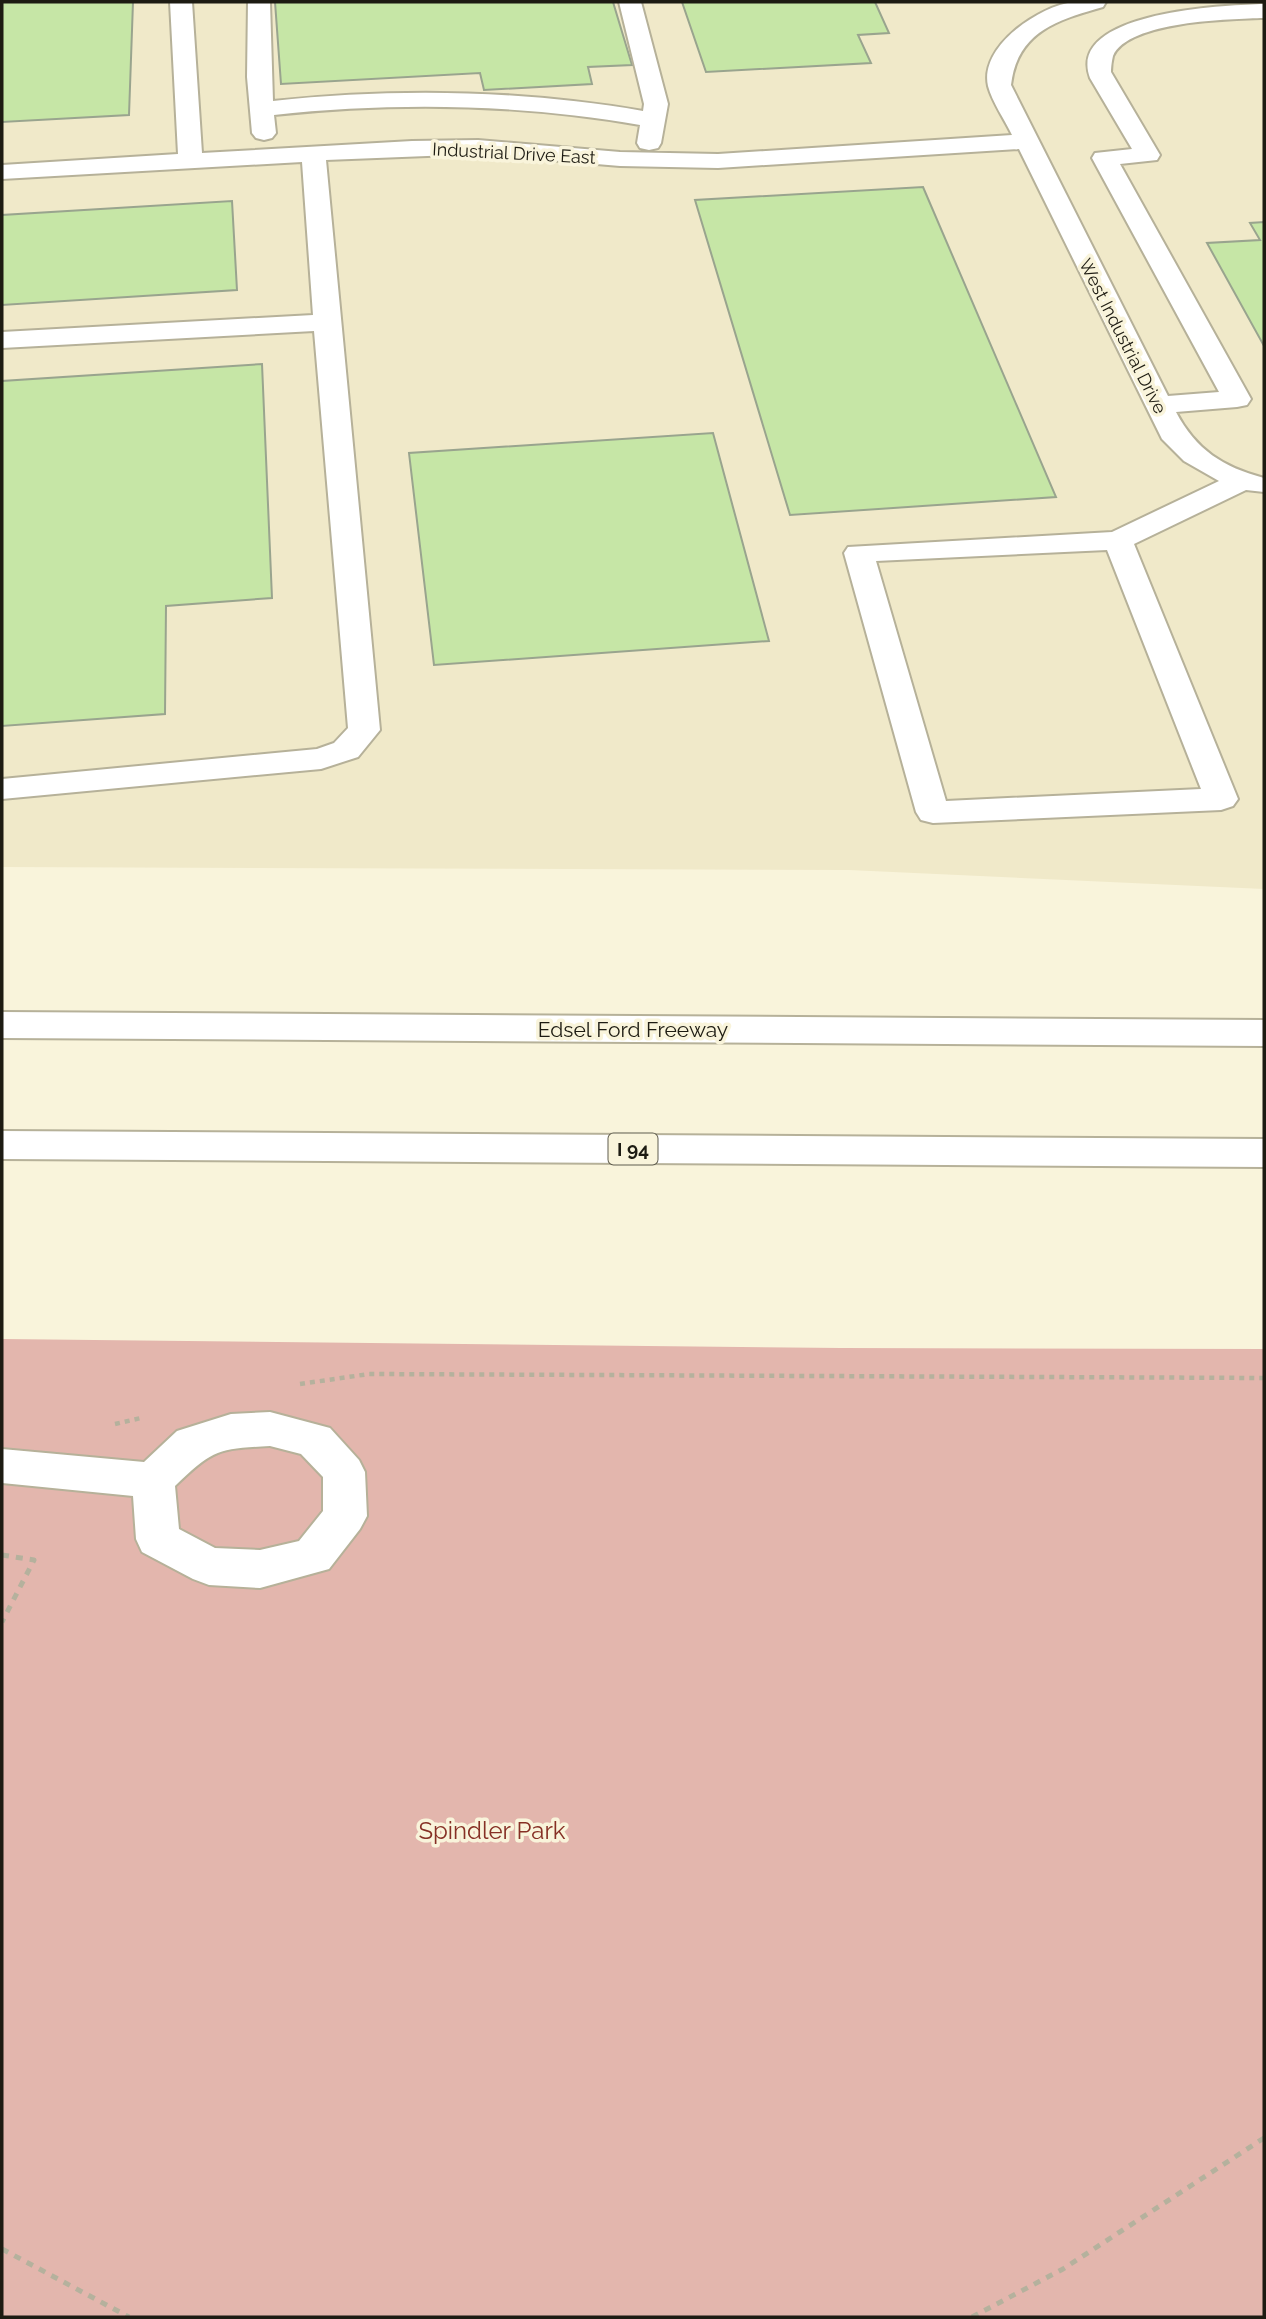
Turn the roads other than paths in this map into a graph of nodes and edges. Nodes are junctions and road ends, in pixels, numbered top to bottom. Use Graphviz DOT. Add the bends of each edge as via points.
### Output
graph roads {
  1 [pos="181,2"];
  2 [pos="258,2"];
  3 [pos="630,2"];
  4 [pos="1095,2"];
  5 [pos="1264,11"];
  6 [pos="262,109"];
  7 [pos="654,120"];
  8 [pos="1026,141"];
  9 [pos="314,153"];
  10 [pos="266,156"];
  11 [pos="190,160"];
  12 [pos="646,160"];
  13 [pos="2,172"];
  14 [pos="1120,189"];
  15 [pos="1053,195"];
  16 [pos="326,322"];
  17 [pos="2,340"];
  18 [pos="1157,405"];
  19 [pos="1253,483"];
  20 [pos="1118,541"];
  21 [pos="2,789"];
  22 [pos="2,1025"];
  23 [pos="1264,1034"];
  24 [pos="2,1145"];
  25 [pos="1264,1153"];
  26 [pos="2,1466"];
  27 [pos="153,1480"];
  1 -- 11 [label="main road"];
  2 -- 6 [label="main road"];
  3 -- 7 [label="main road" via="656,104"];
  4 -- 8 [label="main road, West Industrial Drive" via="1035,24 1009,46 999,67 999,85"];
  5 -- 14 [label="main road" via="1174,18 1134,29 1109,42 1099,74 1147,155 1104,158"];
  6 -- 7 [label="main road" via="318,103 456,102 573,106"];
  6 -- 10 [label="main road"];
  7 -- 12 [label="main road"];
  8 -- 12 [label="main road, Industrial Drive East" via="718,160"];
  8 -- 15 [label="main road, West Industrial Drive"];
  9 -- 10 [label="main road, Industrial Drive East"];
  9 -- 12 [label="main road, Industrial Drive East" via="478,147"];
  9 -- 16 [label="main road"];
  10 -- 11 [label="main road, Industrial Drive East"];
  11 -- 13 [label="main road, Industrial Drive East"];
  14 -- 15 [label="main road"];
  14 -- 18 [label="main road" via="1237,400"];
  15 -- 18 [label="main road, West Industrial Drive"];
  16 -- 17 [label="main road"];
  16 -- 21 [label="main road" via="364,730 346,750 321,759"];
  18 -- 19 [label="main road, West Industrial Drive" via="1176,439 1195,457 1217,471"];
  19 -- 20 [label="main road"];
  20 -- 20 [label="main road" via="859,553 933,812 1221,799"];
  22 -- 23 [label="main road, Edsel Ford Freeway"];
  24 -- 25 [label="main road, I 94"];
  26 -- 27 [label="main road"];
}
